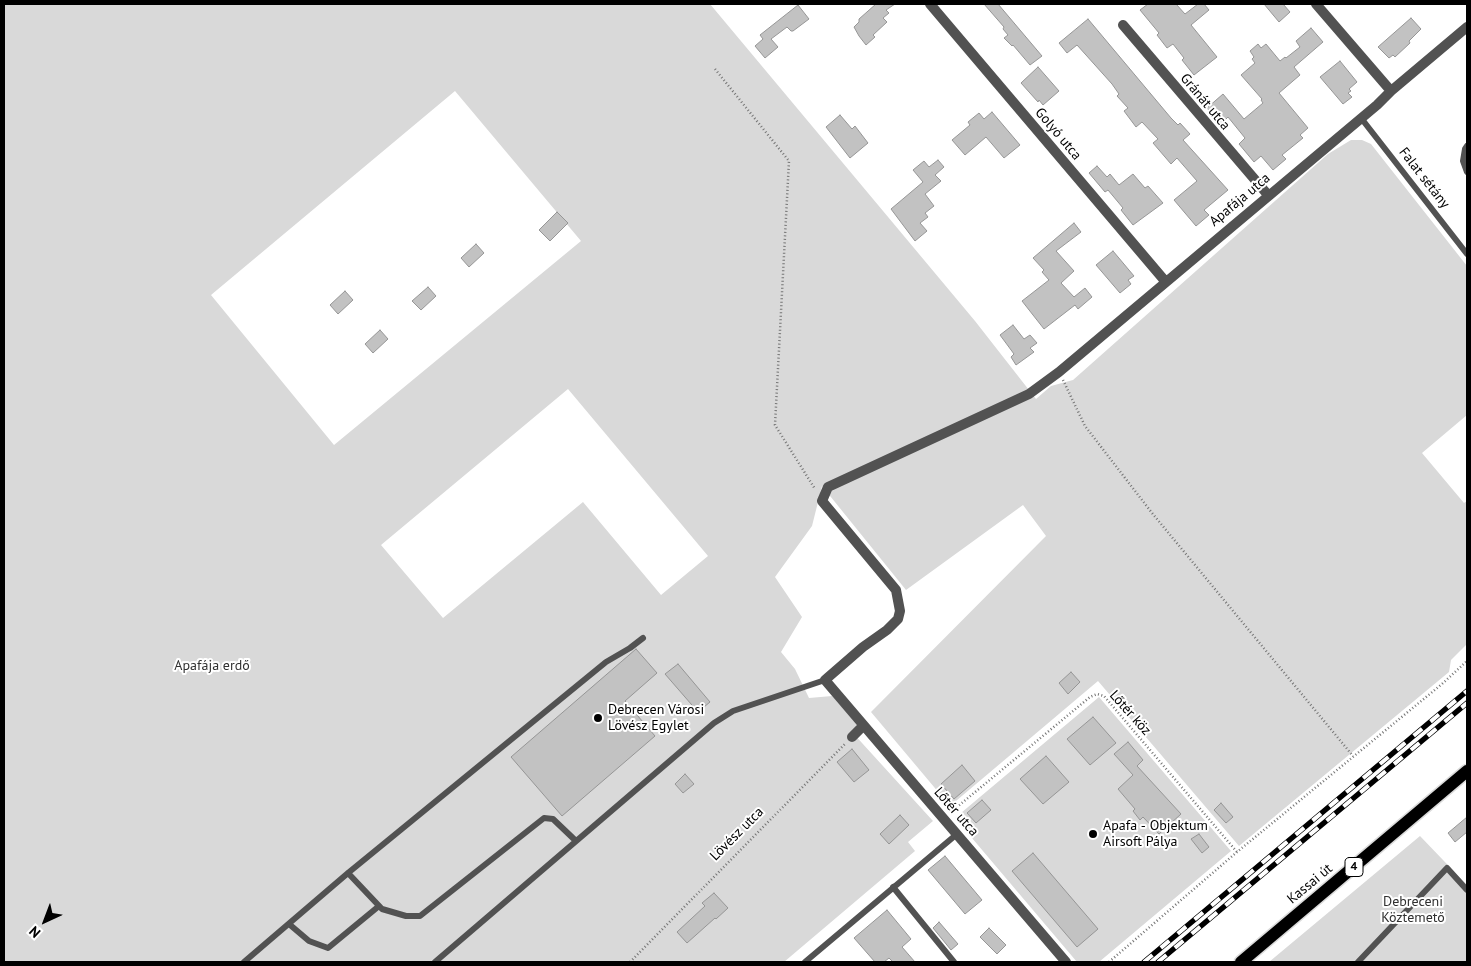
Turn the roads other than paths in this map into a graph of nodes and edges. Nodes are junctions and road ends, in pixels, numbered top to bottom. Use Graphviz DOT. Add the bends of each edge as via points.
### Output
graph roads {
  1 [pos="930,4"];
  2 [pos="1316,4"];
  3 [pos="1123,25"];
  4 [pos="1467,26"];
  5 [pos="1390,90"];
  6 [pos="1361,118"];
  7 [pos="1467,146"];
  8 [pos="1467,172"];
  9 [pos="1268,195"];
  10 [pos="1467,254"];
  11 [pos="1165,281"];
  12 [pos="643,638"];
  13 [pos="825,680"];
  14 [pos="863,726"];
  15 [pos="852,737"];
  16 [pos="1467,771"];
  17 [pos="956,834"];
  18 [pos="576,841"];
  19 [pos="348,873"];
  20 [pos="893,888"];
  21 [pos="1467,890"];
  22 [pos="379,906"];
  23 [pos="290,924"];
  24 [pos="244,962"];
  25 [pos="436,962"];
  26 [pos="805,962"];
  27 [pos="954,962"];
  28 [pos="1066,962"];
  29 [pos="1241,962"];
  30 [pos="1358,962"];
  1 -- 11 [label="street, Golyó utca"];
  2 -- 5 [label="street"];
  3 -- 9 [label="street, Gránát utca"];
  4 -- 5 [label="street, Apafája utca"];
  5 -- 6 [label="street, Apafája utca"];
  6 -- 9 [label="street, Apafája utca"];
  6 -- 10 [label="lane, Falat sétány"];
  7 -- 8 [label="lane" via="1463,161"];
  9 -- 11 [label="street, Apafája utca"];
  11 -- 13 [label="street, Apafája utca" via="1029,394 828,487 822,501 896,590 900,611 898,619"];
  12 -- 19 [label="lane" via="606,662"];
  13 -- 14 [label="street, Lőtér utca"];
  13 -- 18 [label="lane" via="733,711 714,723"];
  14 -- 15 [label="street"];
  14 -- 17 [label="street, Lőtér utca"];
  16 -- 29 [label="main road, Kassai út / 4"];
  17 -- 20 [label="lane"];
  17 -- 28 [label="street, Lőtér utca"];
  18 -- 22 [label="lane" via="554,818 544,818 420,916 406,916"];
  18 -- 25 [label="lane"];
  19 -- 22 [label="lane"];
  19 -- 23 [label="lane"];
  20 -- 26 [label="lane"];
  20 -- 27 [label="lane"];
  21 -- 30 [label="lane" via="1447,868"];
  22 -- 23 [label="lane" via="328,948 309,941"];
  23 -- 24 [label="lane"];
}
